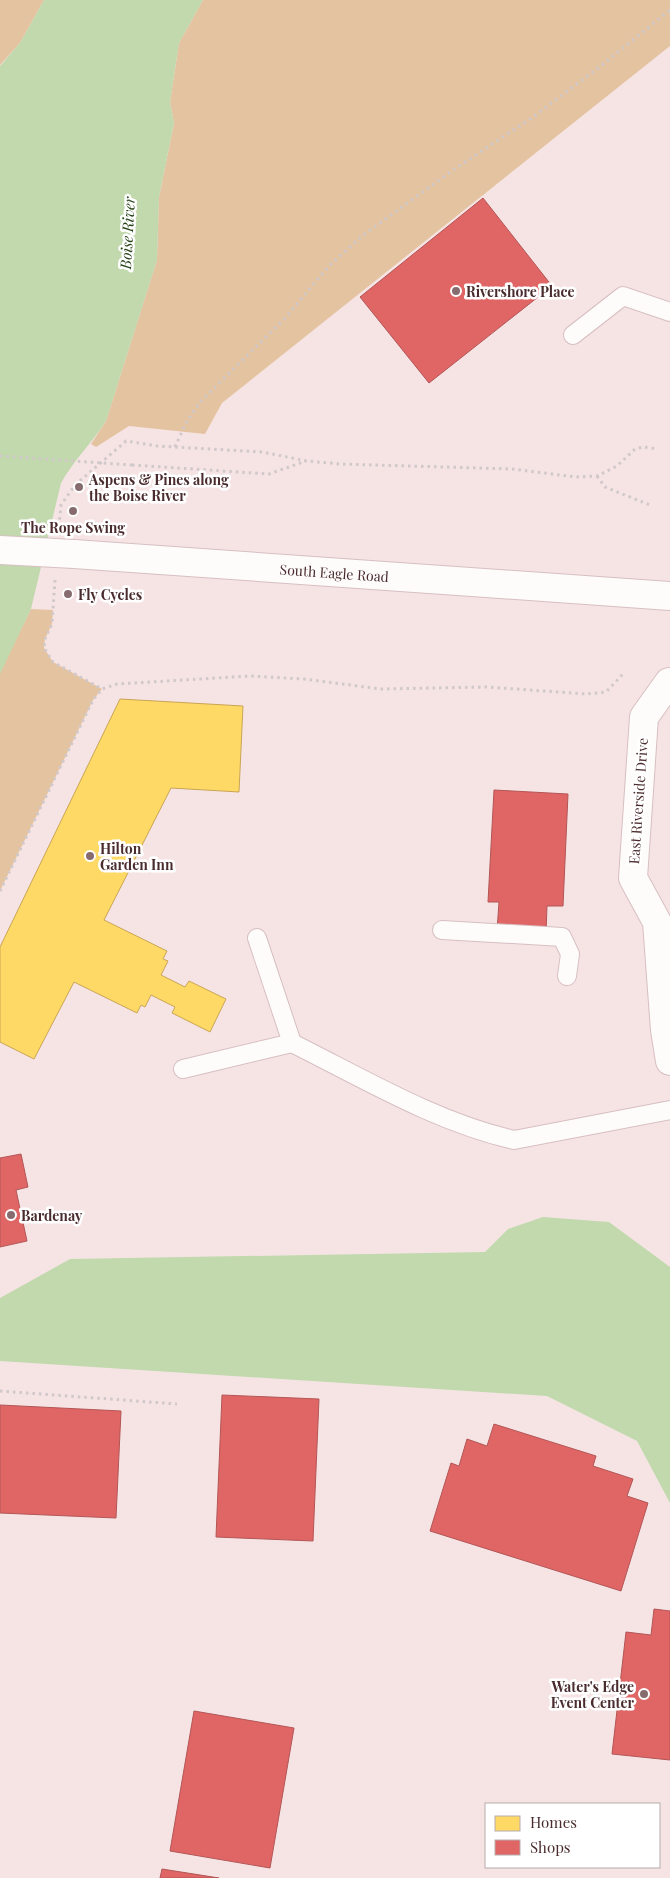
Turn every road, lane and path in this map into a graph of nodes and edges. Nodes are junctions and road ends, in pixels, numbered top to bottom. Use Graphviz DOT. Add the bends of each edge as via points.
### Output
graph roads {
  1 [pos="670,10"];
  2 [pos="670,312"];
  3 [pos="573,335"];
  4 [pos="175,447"];
  5 [pos="658,449"];
  6 [pos="0,456"];
  7 [pos="307,461"];
  8 [pos="597,476"];
  9 [pos="650,505"];
  10 [pos="0,550"];
  11 [pos="63,553"];
  12 [pos="670,596"];
  13 [pos="623,674"];
  14 [pos="670,680"];
  15 [pos="102,688"];
  16 [pos="0,890"];
  17 [pos="664,910"];
  18 [pos="442,930"];
  19 [pos="256,938"];
  20 [pos="566,976"];
  21 [pos="292,1043"];
  22 [pos="670,1061"];
  23 [pos="183,1069"];
  24 [pos="670,1110"];
  25 [pos="0,1391"];
  26 [pos="178,1404"];
  1 -- 4 [label="path" via="533,117 362,236 329,266 285,318 201,401"];
  2 -- 3 [label="lane" via="623,296"];
  4 -- 7 [label="path" via="262,452"];
  4 -- 11 [label="path" via="126,441 75,485 61,505"];
  5 -- 8 [label="path" via="635,449 617,466"];
  6 -- 7 [label="path, bridge" via="269,474"];
  7 -- 8 [label="path" via="512,469 576,477"];
  8 -- 9 [label="path" via="605,487"];
  10 -- 11 [label="main road, South Eagle Road, bridge"];
  11 -- 12 [label="main road, South Eagle Road"];
  11 -- 15 [label="path" via="52,624 44,648 53,662"];
  13 -- 15 [label="path" via="606,692 587,694 487,687 381,690 304,679 250,676 117,684"];
  14 -- 17 [label="main road, East Riverside Drive" via="644,717 633,878"];
  15 -- 16 [label="path" via="93,700"];
  17 -- 22 [label="main road, East Riverside Drive" via="665,1030"];
  18 -- 20 [label="lane" via="562,937 570,954"];
  19 -- 21 [label="lane"];
  21 -- 23 [label="lane"];
  21 -- 24 [label="lane" via="432,1112 514,1140"];
  25 -- 26 [label="path"];
}
